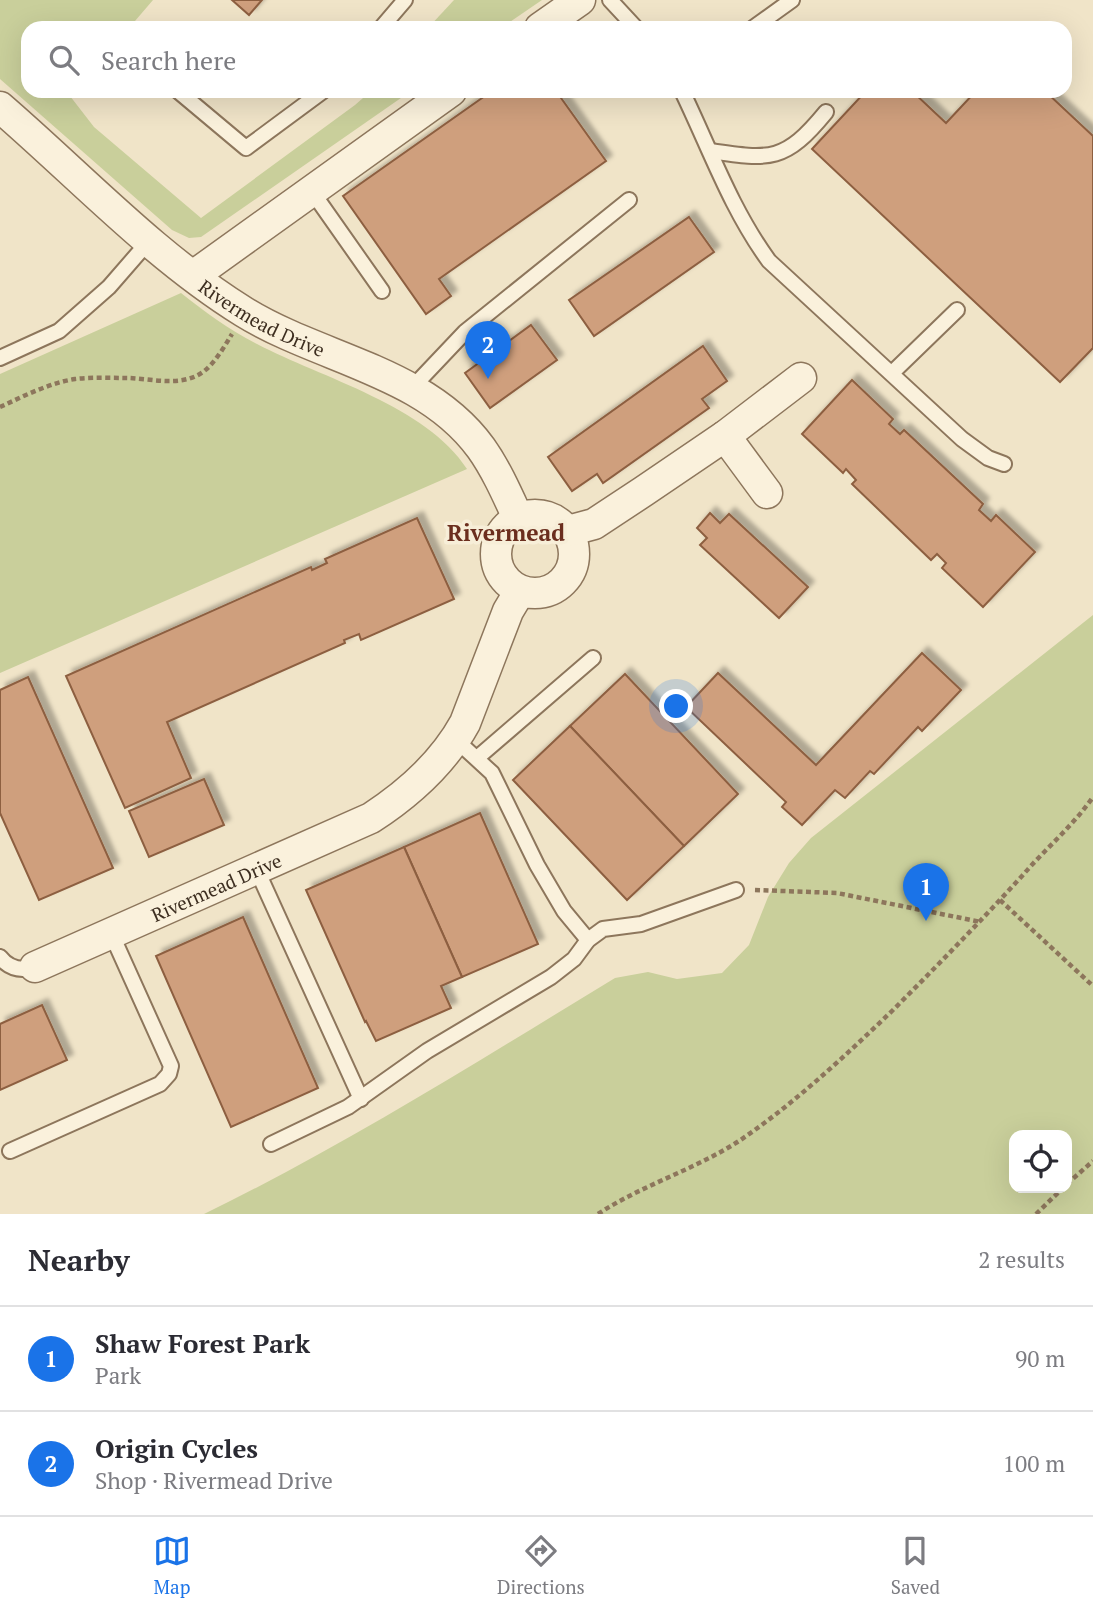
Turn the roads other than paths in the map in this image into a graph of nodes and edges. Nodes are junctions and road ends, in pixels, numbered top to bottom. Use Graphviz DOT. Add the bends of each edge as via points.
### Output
graph roads {
  1 [pos="405,0"];
  2 [pos="580,0"];
  3 [pos="610,0"];
  4 [pos="792,0"];
  5 [pos="387,21"];
  6 [pos="550,21"];
  7 [pos="630,21"];
  8 [pos="763,21"];
  9 [pos="186,98"];
  10 [pos="314,98"];
  11 [pos="441,98"];
  12 [pos="685,98"];
  13 [pos="0,107"];
  14 [pos="826,112"];
  15 [pos="710,151"];
  16 [pos="311,190"];
  17 [pos="629,200"];
  18 [pos="149,241"];
  19 [pos="193,276"];
  20 [pos="382,290"];
  21 [pos="957,310"];
  22 [pos="0,358"];
  23 [pos="892,373"];
  24 [pos="801,378"];
  25 [pos="411,389"];
  26 [pos="725,436"];
  27 [pos="1004,464"];
  28 [pos="767,493"];
  29 [pos="518,518"];
  30 [pos="568,531"];
  31 [pos="520,591"];
  32 [pos="593,658"];
  33 [pos="467,749"];
  34 [pos="257,868"];
  35 [pos="736,890"];
  36 [pos="111,933"];
  37 [pos="588,940"];
  38 [pos="0,957"];
  39 [pos="35,967"];
  40 [pos="361,1099"];
  41 [pos="271,1144"];
  42 [pos="10,1151"];
  1 -- 5 [label="lane"];
  2 -- 6 [label="street"];
  3 -- 7 [label="lane"];
  4 -- 8 [label="lane"];
  9 -- 10 [label="lane" via="246,148"];
  11 -- 16 [label="street"];
  12 -- 15 [label="lane"];
  13 -- 18 [label="street, Rivermead Drive"];
  14 -- 15 [label="lane" via="809,133 783,152 767,157"];
  15 -- 23 [label="lane" via="749,234 769,261"];
  16 -- 19 [label="street"];
  16 -- 20 [label="lane"];
  17 -- 25 [label="lane" via="465,332"];
  18 -- 19 [label="street, Rivermead Drive"];
  18 -- 22 [label="lane" via="109,287 59,331"];
  19 -- 25 [label="street, Rivermead Drive" via="245,312"];
  21 -- 23 [label="lane"];
  23 -- 27 [label="lane" via="962,439"];
  24 -- 26 [label="street"];
  25 -- 29 [label="street, Rivermead Drive" via="448,413 481,447"];
  26 -- 28 [label="street"];
  26 -- 30 [label="street" via="594,524"];
  29 -- 30 [label="street" via="542,515"];
  29 -- 31 [label="street" via="503,530 495,551 503,578"];
  30 -- 31 [label="street" via="575,556 567,577 544,592"];
  31 -- 33 [label="street, Rivermead Drive" via="469,714"];
  32 -- 33 [label="lane"];
  33 -- 34 [label="street, Rivermead Drive" via="434,766 399,800 371,818"];
  33 -- 37 [label="lane" via="492,773 537,865 564,911"];
  34 -- 36 [label="street, Rivermead Drive"];
  34 -- 40 [label="lane"];
  35 -- 37 [label="lane" via="641,924 603,929"];
  36 -- 39 [label="street, Rivermead Drive"];
  36 -- 42 [label="lane" via="171,1066 169,1074 160,1084"];
  37 -- 40 [label="lane" via="551,977 427,1051"];
  38 -- 39 [label="lane" via="13,968"];
  40 -- 41 [label="lane"];
}
